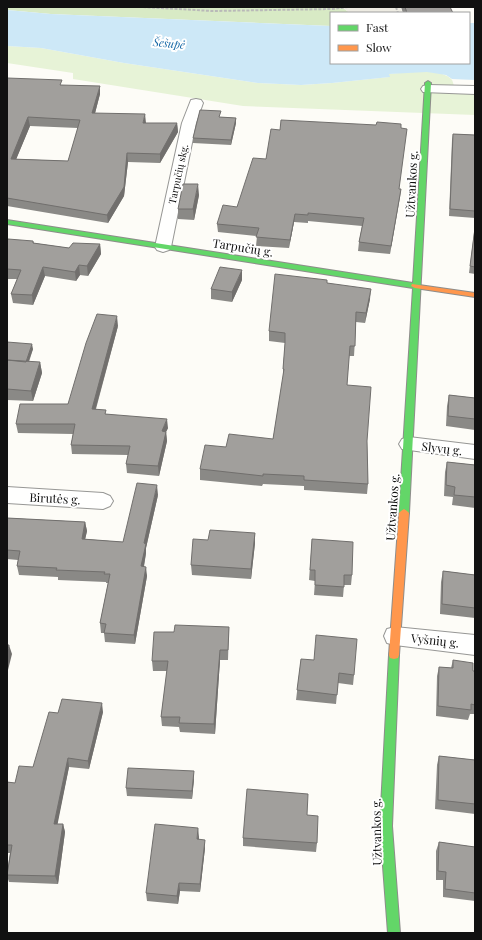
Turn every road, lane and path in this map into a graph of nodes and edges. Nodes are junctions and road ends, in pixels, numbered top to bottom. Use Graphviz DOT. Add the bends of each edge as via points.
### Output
graph roads {
  1 [pos="143,7"];
  2 [pos="348,7"];
  3 [pos="428,86"];
  4 [pos="475,90"];
  5 [pos="196,102"];
  6 [pos="7,222"];
  7 [pos="163,247"];
  8 [pos="417,287"];
  9 [pos="475,296"];
  10 [pos="409,444"];
  11 [pos="475,452"];
  12 [pos="7,495"];
  13 [pos="103,501"];
  14 [pos="395,636"];
  15 [pos="475,645"];
  16 [pos="394,933"];
  1 -- 2 [label="path" via="212,11"];
  3 -- 4 [label="street"];
  3 -- 8 [label="street, Užtvankos g."];
  5 -- 7 [label="street, Tarpučių skg." via="189,123"];
  6 -- 7 [label="street, Tarpučių g."];
  7 -- 8 [label="street, Tarpučių g."];
  8 -- 9 [label="street, Tarpučių g."];
  8 -- 10 [label="street, Užtvankos g."];
  10 -- 11 [label="street, Slyvų g."];
  10 -- 14 [label="street, Užtvankos g."];
  12 -- 13 [label="street, Birutės g."];
  14 -- 15 [label="street, Vyšnių g."];
  14 -- 16 [label="street, Užtvankos g." via="386,826"];
}
